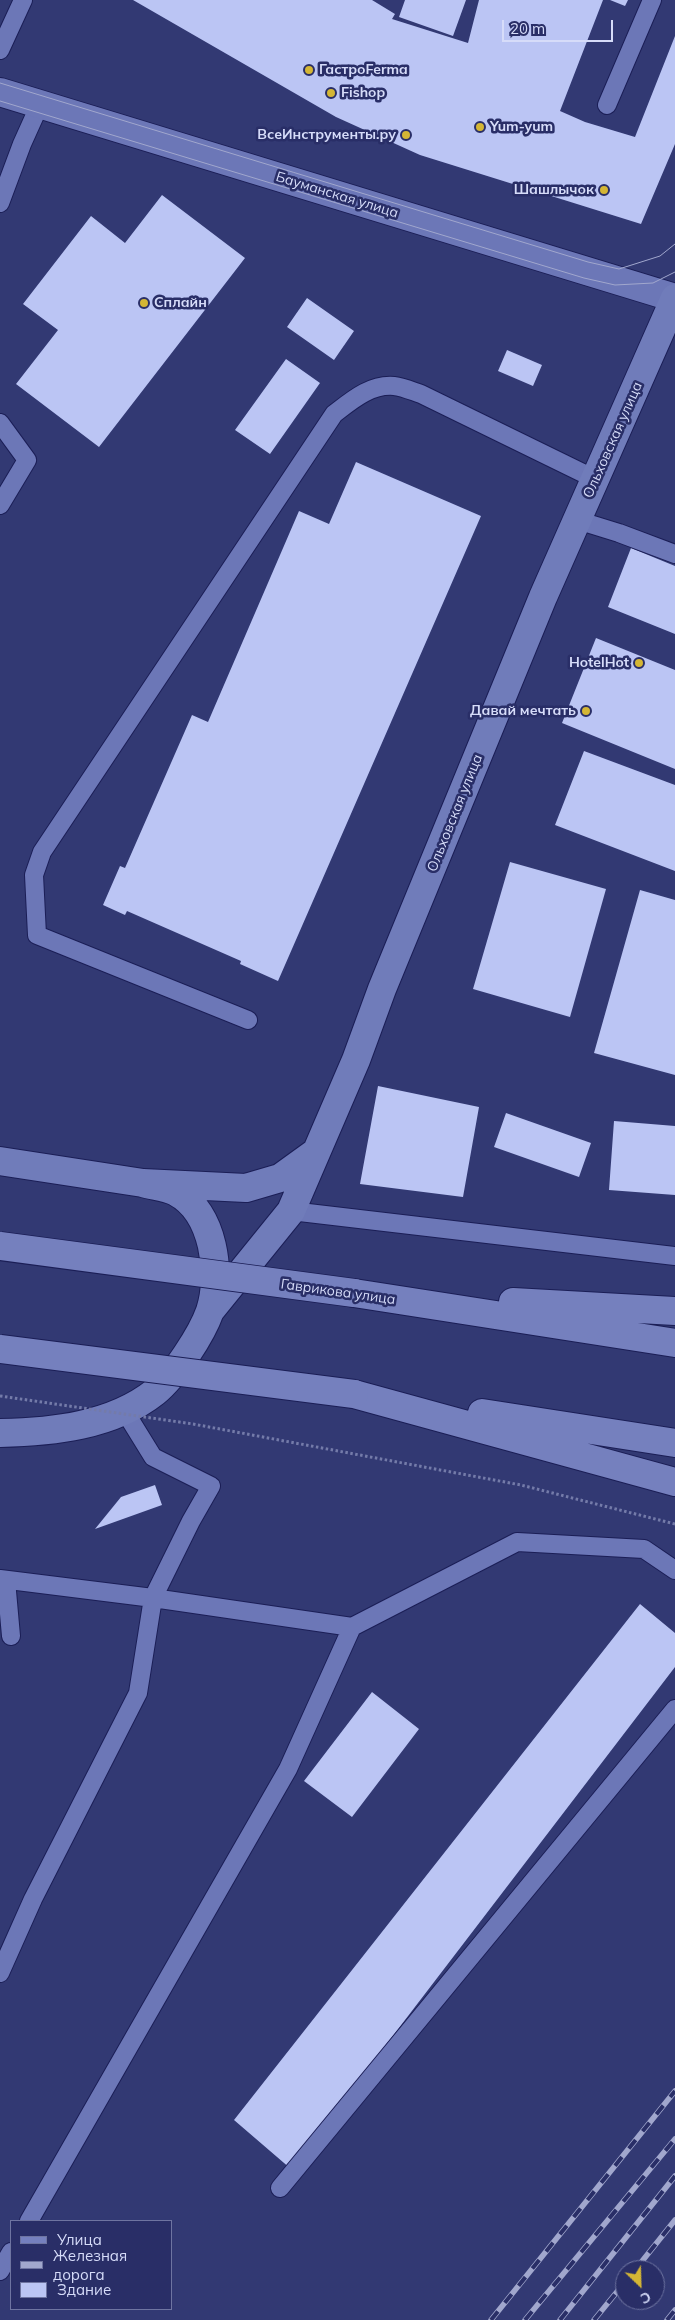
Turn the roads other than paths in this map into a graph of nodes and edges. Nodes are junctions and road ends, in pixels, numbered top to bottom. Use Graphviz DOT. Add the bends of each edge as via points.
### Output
graph roads {
  1 [pos="23,0"];
  2 [pos="652,0"];
  3 [pos="0,50"];
  4 [pos="0,92"];
  5 [pos="40,104"];
  6 [pos="607,105"];
  7 [pos="0,203"];
  8 [pos="675,298"];
  9 [pos="0,423"];
  10 [pos="595,479"];
  11 [pos="0,505"];
  12 [pos="577,520"];
  13 [pos="675,554"];
  14 [pos="248,1020"];
  15 [pos="317,1151"];
  16 [pos="0,1161"];
  17 [pos="143,1183"];
  18 [pos="291,1211"];
  19 [pos="0,1246"];
  20 [pos="675,1256"];
  21 [pos="354,1293"];
  22 [pos="210,1311"];
  23 [pos="675,1311"];
  24 [pos="675,1342"];
  25 [pos="0,1349"];
  26 [pos="354,1394"];
  27 [pos="124,1410"];
  28 [pos="0,1433"];
  29 [pos="675,1443"];
  30 [pos="675,1482"];
  31 [pos="675,1570"];
  32 [pos="3,1579"];
  33 [pos="153,1598"];
  34 [pos="352,1627"];
  35 [pos="11,1636"];
  36 [pos="675,1709"];
  37 [pos="0,1973"];
  38 [pos="280,2188"];
  39 [pos="30,2220"];
  40 [pos="10,2254"];
  41 [pos="0,2271"];
  1 -- 3 [label="lane"];
  2 -- 6 [label="lane"];
  4 -- 5 [label="street, Бауманская улица"];
  5 -- 7 [label="lane"];
  5 -- 8 [label="street, Бауманская улица"];
  8 -- 10 [label="street, Ольховская улица"];
  9 -- 11 [label="lane" via="27,460"];
  10 -- 12 [label="street, Ольховская улица"];
  10 -- 14 [label="lane" via="421,394 394,386 377,388 358,396 334,414 42,852 34,875 37,935"];
  12 -- 13 [label="lane"];
  12 -- 15 [label="street, Ольховская улица"];
  15 -- 17 [label="street" via="280,1178 246,1188"];
  15 -- 18 [label="street, Ольховская улица"];
  16 -- 17 [label="street"];
  17 -- 22 [label="street" via="176,1192 198,1211 212,1242 215,1272"];
  18 -- 20 [label="lane"];
  18 -- 22 [label="street, Ольховская улица"];
  19 -- 21 [label="main road, Гаврикова улица, bridge"];
  21 -- 23 [label="main road"];
  21 -- 24 [label="main road, Гаврикова улица"];
  22 -- 27 [label="street" via="179,1367 155,1392"];
  25 -- 26 [label="main road, bridge"];
  26 -- 29 [label="main road"];
  26 -- 30 [label="main road"];
  27 -- 28 [label="street" via="72,1427"];
  27 -- 33 [label="lane" via="153,1457 211,1486"];
  31 -- 34 [label="lane" via="644,1549 517,1542"];
  32 -- 33 [label="lane"];
  32 -- 35 [label="lane"];
  33 -- 34 [label="lane"];
  33 -- 37 [label="lane" via="138,1693 33,1899"];
  34 -- 39 [label="lane" via="288,1769"];
  36 -- 38 [label="lane"];
  40 -- 41 [label="lane"];
}
